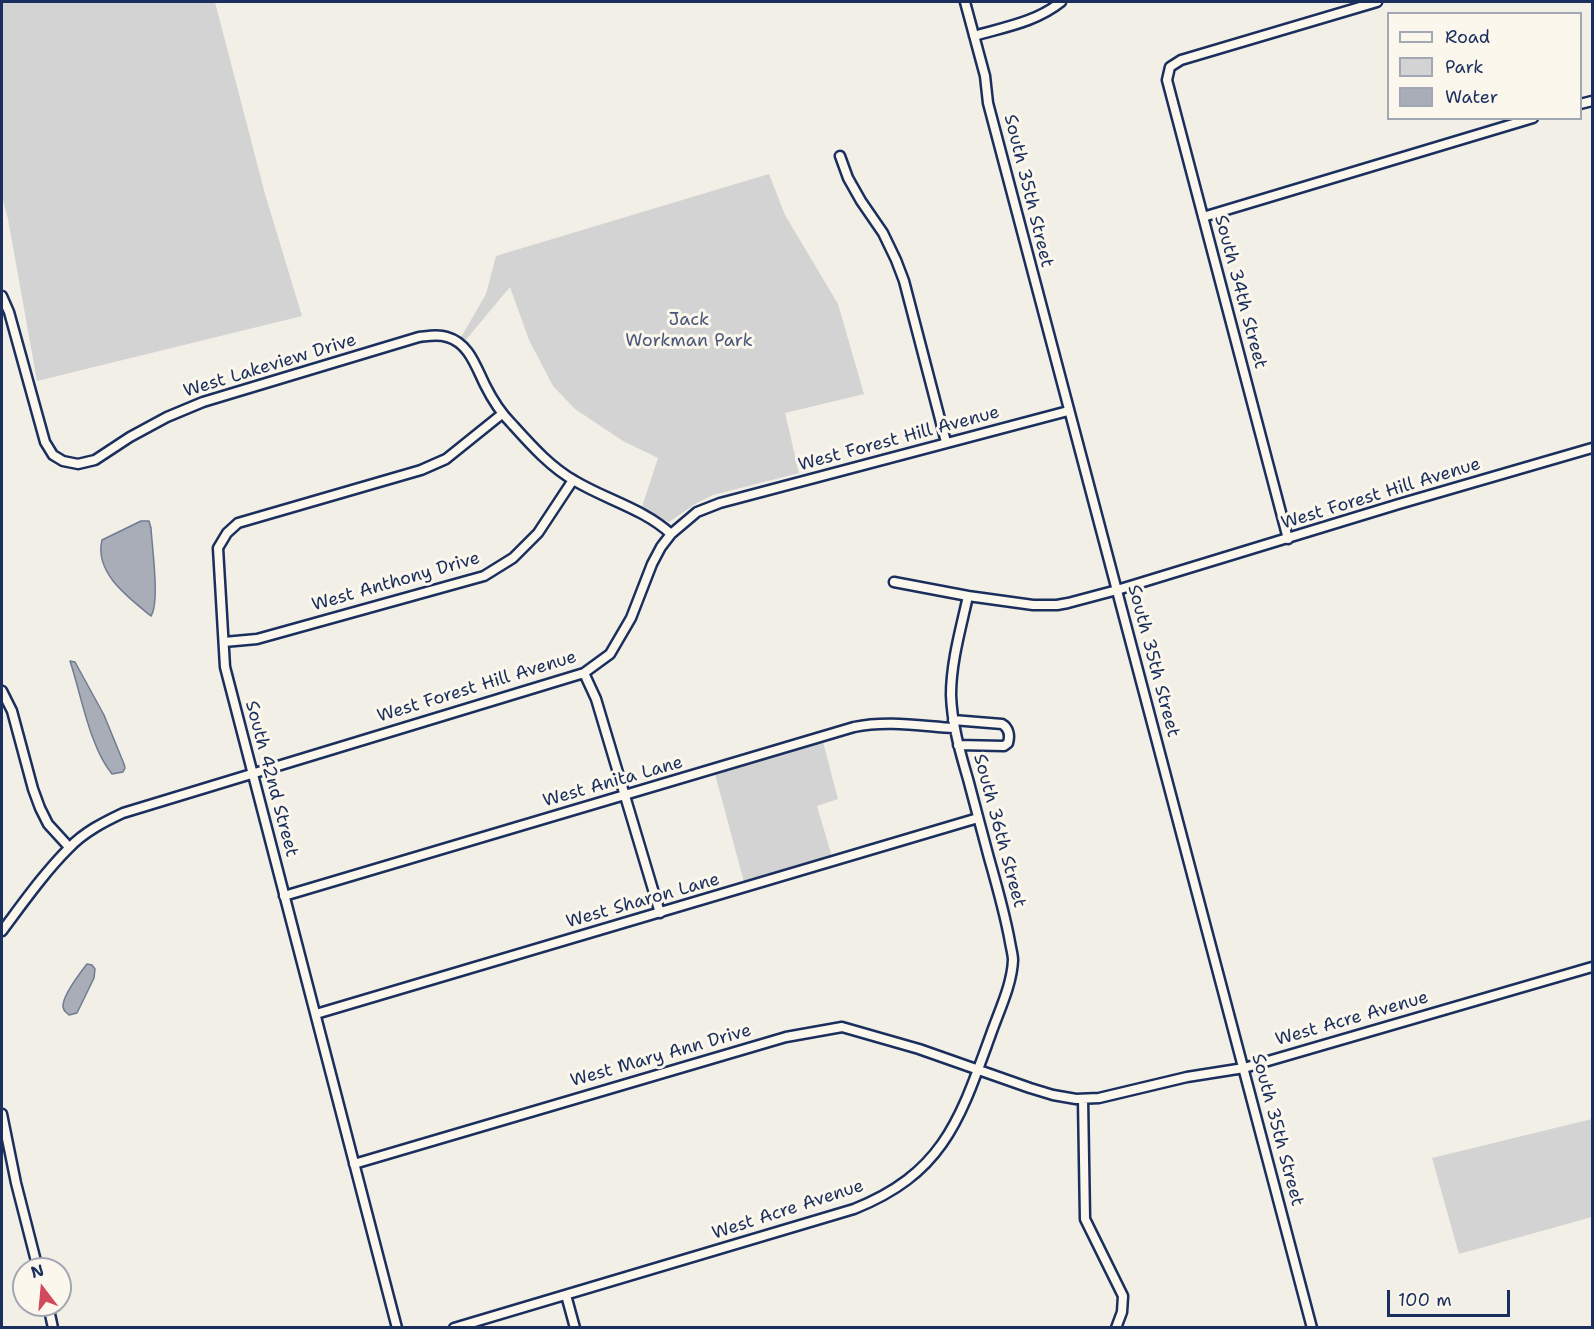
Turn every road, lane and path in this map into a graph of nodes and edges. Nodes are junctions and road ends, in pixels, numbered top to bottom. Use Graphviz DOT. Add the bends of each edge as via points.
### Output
graph roads {
  1 [pos="965,2"];
  2 [pos="1061,2"];
  3 [pos="1377,2"];
  4 [pos="974,36"];
  5 [pos="1526,120"];
  6 [pos="840,156"];
  7 [pos="1203,218"];
  8 [pos="2,296"];
  9 [pos="1068,411"];
  10 [pos="502,414"];
  11 [pos="946,442"];
  12 [pos="1593,448"];
  13 [pos="573,480"];
  14 [pos="671,534"];
  15 [pos="1288,539"];
  16 [pos="894,582"];
  17 [pos="1117,590"];
  18 [pos="968,596"];
  19 [pos="224,642"];
  20 [pos="584,674"];
  21 [pos="2,690"];
  22 [pos="954,724"];
  23 [pos="958,745"];
  24 [pos="253,773"];
  25 [pos="625,795"];
  26 [pos="978,818"];
  27 [pos="69,847"];
  28 [pos="284,896"];
  29 [pos="660,913"];
  30 [pos="2,931"];
  31 [pos="1593,967"];
  32 [pos="316,1014"];
  33 [pos="1244,1068"];
  34 [pos="978,1070"];
  35 [pos="1083,1099"];
  36 [pos="2,1114"];
  37 [pos="354,1164"];
  38 [pos="35,1257"];
  39 [pos="566,1295"];
  40 [pos="397,1328"];
  41 [pos="454,1328"];
  42 [pos="575,1328"];
  43 [pos="1116,1328"];
  44 [pos="1312,1328"];
  1 -- 4 [label="street, South 35th Street"];
  2 -- 4 [label="street" via="1022,23"];
  3 -- 7 [label="street, South 34th Street" via="1170,66 1167,80"];
  4 -- 9 [label="street, South 35th Street"];
  5 -- 7 [label="street"];
  6 -- 11 [label="street" via="848,178 883,233 904,281"];
  7 -- 15 [label="street, South 34th Street"];
  8 -- 10 [label="street, West Lakeview Drive" via="45,442 53,455 63,461 78,464 95,460 167,417 203,402 408,340 437,335 449,337 468,352"];
  9 -- 11 [label="street, West Forest Hill Avenue"];
  9 -- 17 [label="street, South 35th Street"];
  10 -- 13 [label="street" via="539,453"];
  10 -- 19 [label="street, South 42nd Street" via="446,459 422,470 238,523 226,533 218,548"];
  11 -- 14 [label="street, West Forest Hill Avenue" via="720,503 697,512"];
  12 -- 15 [label="street, West Forest Hill Avenue"];
  13 -- 14 [label="street" via="643,513"];
  13 -- 19 [label="street, West Anthony Drive" via="538,533 513,558 484,576 257,639"];
  14 -- 20 [label="street, West Forest Hill Avenue" via="652,564 631,618 610,654"];
  15 -- 17 [label="street, West Forest Hill Avenue"];
  16 -- 18 [label="street, West Forest Hill Avenue"];
  17 -- 18 [label="street, West Forest Hill Avenue" via="1057,605"];
  17 -- 33 [label="street, South 35th Street"];
  18 -- 22 [label="street, South 36th Street" via="953,669"];
  19 -- 24 [label="street, South 42nd Street" via="225,667"];
  20 -- 24 [label="street, West Forest Hill Avenue"];
  20 -- 25 [label="street" via="596,699"];
  21 -- 27 [label="street" via="12,711 40,808 48,824"];
  22 -- 23 [label="street, South 36th Street"];
  22 -- 23 [label="street, West Anita Lane" via="1002,724 1009,734 1004,746"];
  22 -- 25 [label="street, West Anita Lane" via="867,725"];
  23 -- 26 [label="street, South 36th Street"];
  24 -- 27 [label="street, West Forest Hill Avenue" via="123,813 95,827"];
  24 -- 28 [label="street, South 42nd Street"];
  25 -- 28 [label="street, West Anita Lane"];
  25 -- 29 [label="street"];
  26 -- 29 [label="street, West Sharon Lane"];
  26 -- 34 [label="street, South 36th Street" via="1013,960 1007,989"];
  27 -- 30 [label="street, West Forest Hill Avenue"];
  28 -- 32 [label="street, South 42nd Street"];
  29 -- 32 [label="street, West Sharon Lane"];
  31 -- 33 [label="street, West Acre Avenue"];
  32 -- 37 [label="street, South 42nd Street"];
  33 -- 35 [label="street, West Acre Avenue"];
  33 -- 44 [label="street, South 35th Street"];
  34 -- 35 [label="street, West Acre Avenue" via="1053,1095"];
  34 -- 37 [label="street, West Mary Ann Drive" via="842,1027 786,1037"];
  34 -- 39 [label="street, West Acre Avenue" via="947,1138 917,1173 887,1194 854,1209"];
  35 -- 43 [label="street" via="1085,1219 1123,1296"];
  36 -- 38 [label="street"];
  37 -- 40 [label="street, South 42nd Street"];
  39 -- 41 [label="street, West Acre Avenue"];
  39 -- 42 [label="street"];
}
